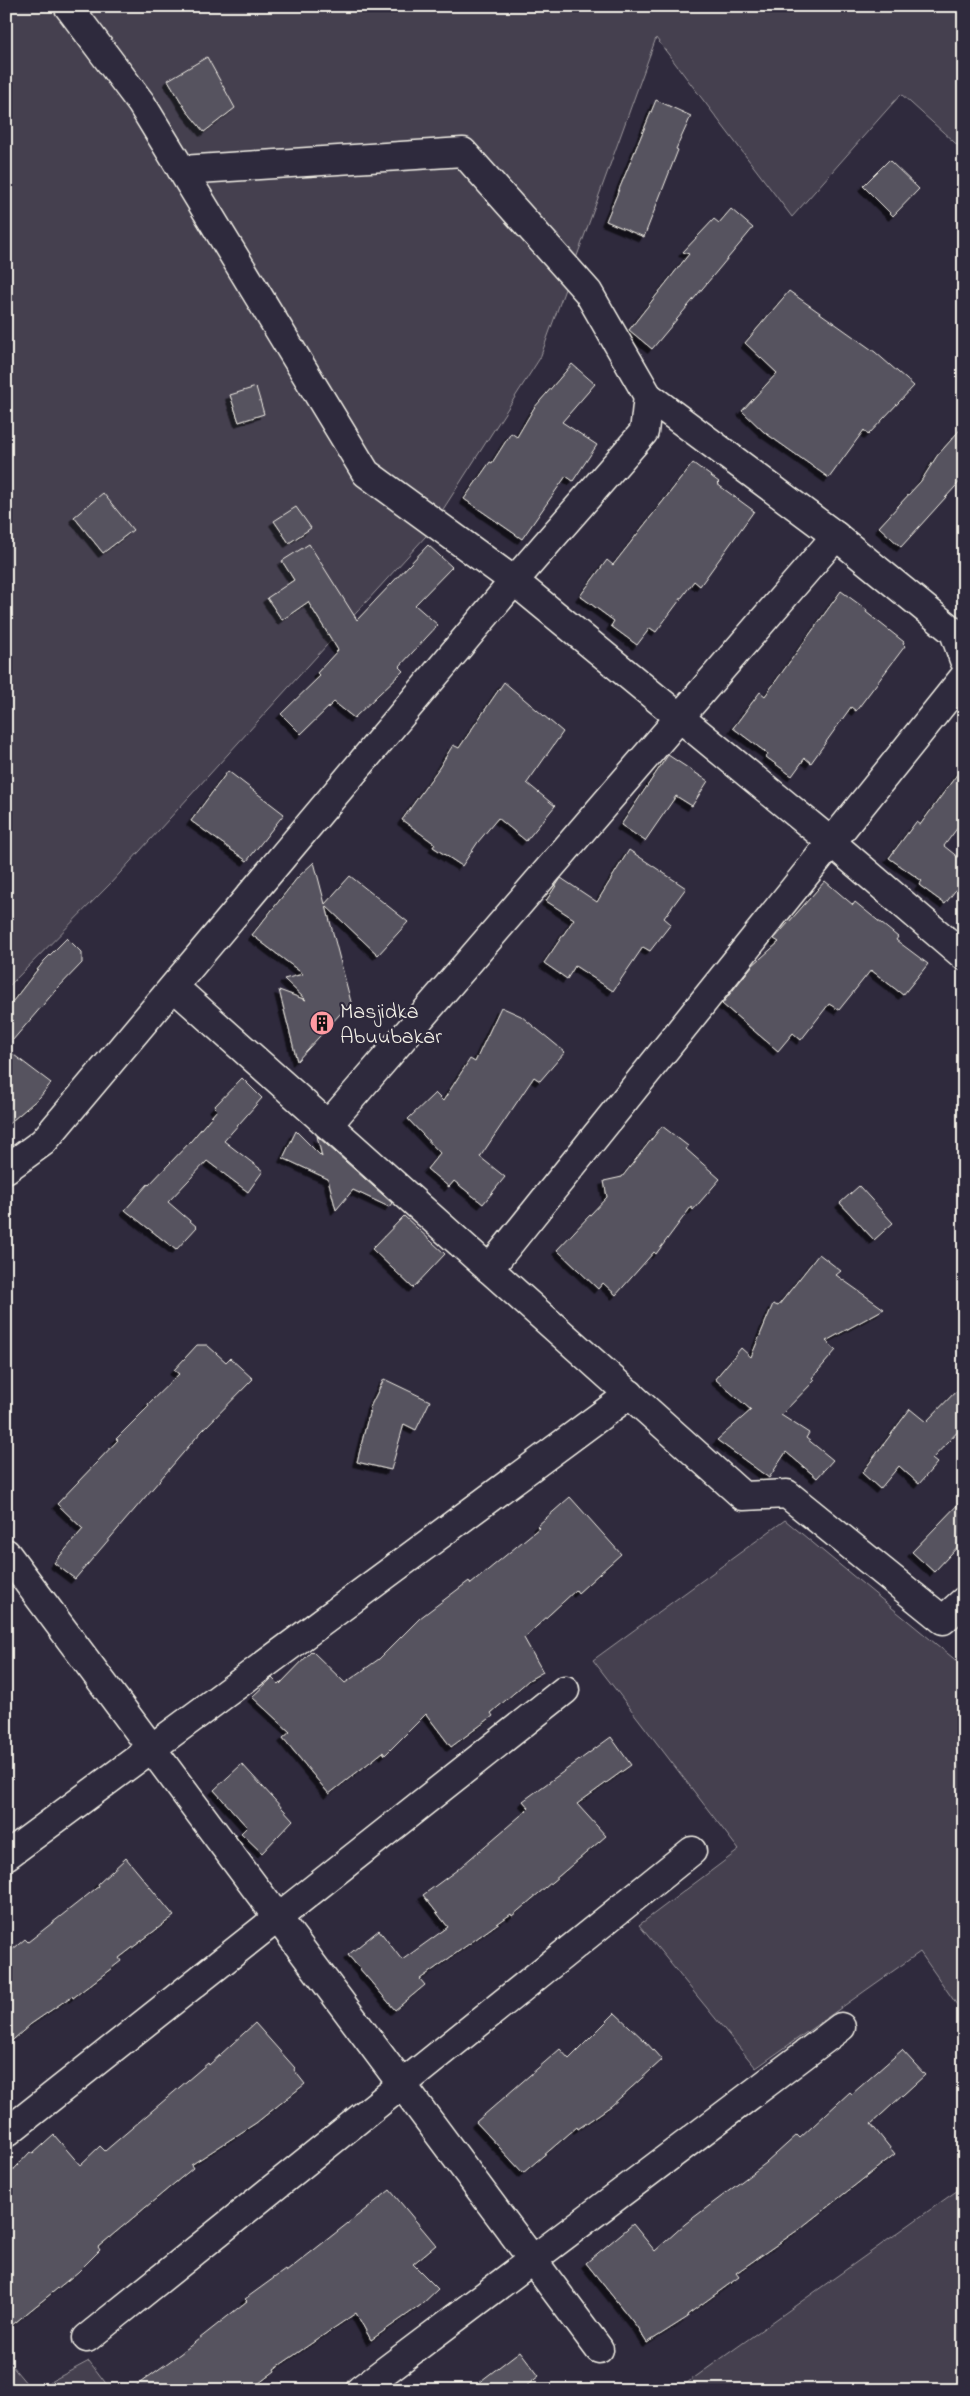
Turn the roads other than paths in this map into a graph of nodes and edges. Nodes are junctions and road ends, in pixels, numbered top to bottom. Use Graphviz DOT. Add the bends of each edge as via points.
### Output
graph roads {
  1 [pos="68,6"];
  2 [pos="182,170"];
  3 [pos="648,396"];
  4 [pos="836,536"];
  5 [pos="514,581"];
  6 [pos="964,660"];
  7 [pos="964,677"];
  8 [pos="679,717"];
  9 [pos="831,842"];
  10 [pos="964,956"];
  11 [pos="174,987"];
  12 [pos="328,1124"];
  13 [pos="6,1169"];
  14 [pos="489,1269"];
  15 [pos="630,1394"];
  16 [pos="6,1553"];
  17 [pos="964,1601"];
  18 [pos="565,1690"];
  19 [pos="152,1748"];
  20 [pos="692,1851"];
  21 [pos="6,1856"];
  22 [pos="278,1918"];
  23 [pos="841,2027"];
  24 [pos="402,2084"];
  25 [pos="6,2133"];
  26 [pos="533,2259"];
  27 [pos="87,2338"];
  28 [pos="600,2349"];
  29 [pos="360,2390"];
  1 -- 2 [label="street" via="141,103"];
  2 -- 3 [label="street" via="463,152 588,292"];
  2 -- 5 [label="street" via="366,473"];
  3 -- 4 [label="street"];
  3 -- 5 [label="street" via="644,432"];
  4 -- 6 [label="street" via="954,632"];
  4 -- 8 [label="street"];
  5 -- 8 [label="street"];
  5 -- 11 [label="street"];
  7 -- 9 [label="street"];
  8 -- 9 [label="street"];
  8 -- 12 [label="street"];
  9 -- 10 [label="street"];
  9 -- 14 [label="street"];
  11 -- 12 [label="street"];
  11 -- 13 [label="street" via="44,1142"];
  12 -- 14 [label="street"];
  14 -- 15 [label="street"];
  15 -- 17 [label="street" via="743,1496 787,1494 942,1620"];
  15 -- 19 [label="street"];
  16 -- 19 [label="street"];
  18 -- 22 [label="street"];
  19 -- 21 [label="street"];
  19 -- 22 [label="street"];
  20 -- 24 [label="street"];
  22 -- 24 [label="street"];
  22 -- 25 [label="street"];
  23 -- 26 [label="street"];
  24 -- 26 [label="street"];
  24 -- 27 [label="street"];
  26 -- 28 [label="street"];
  26 -- 29 [label="street"];
}
